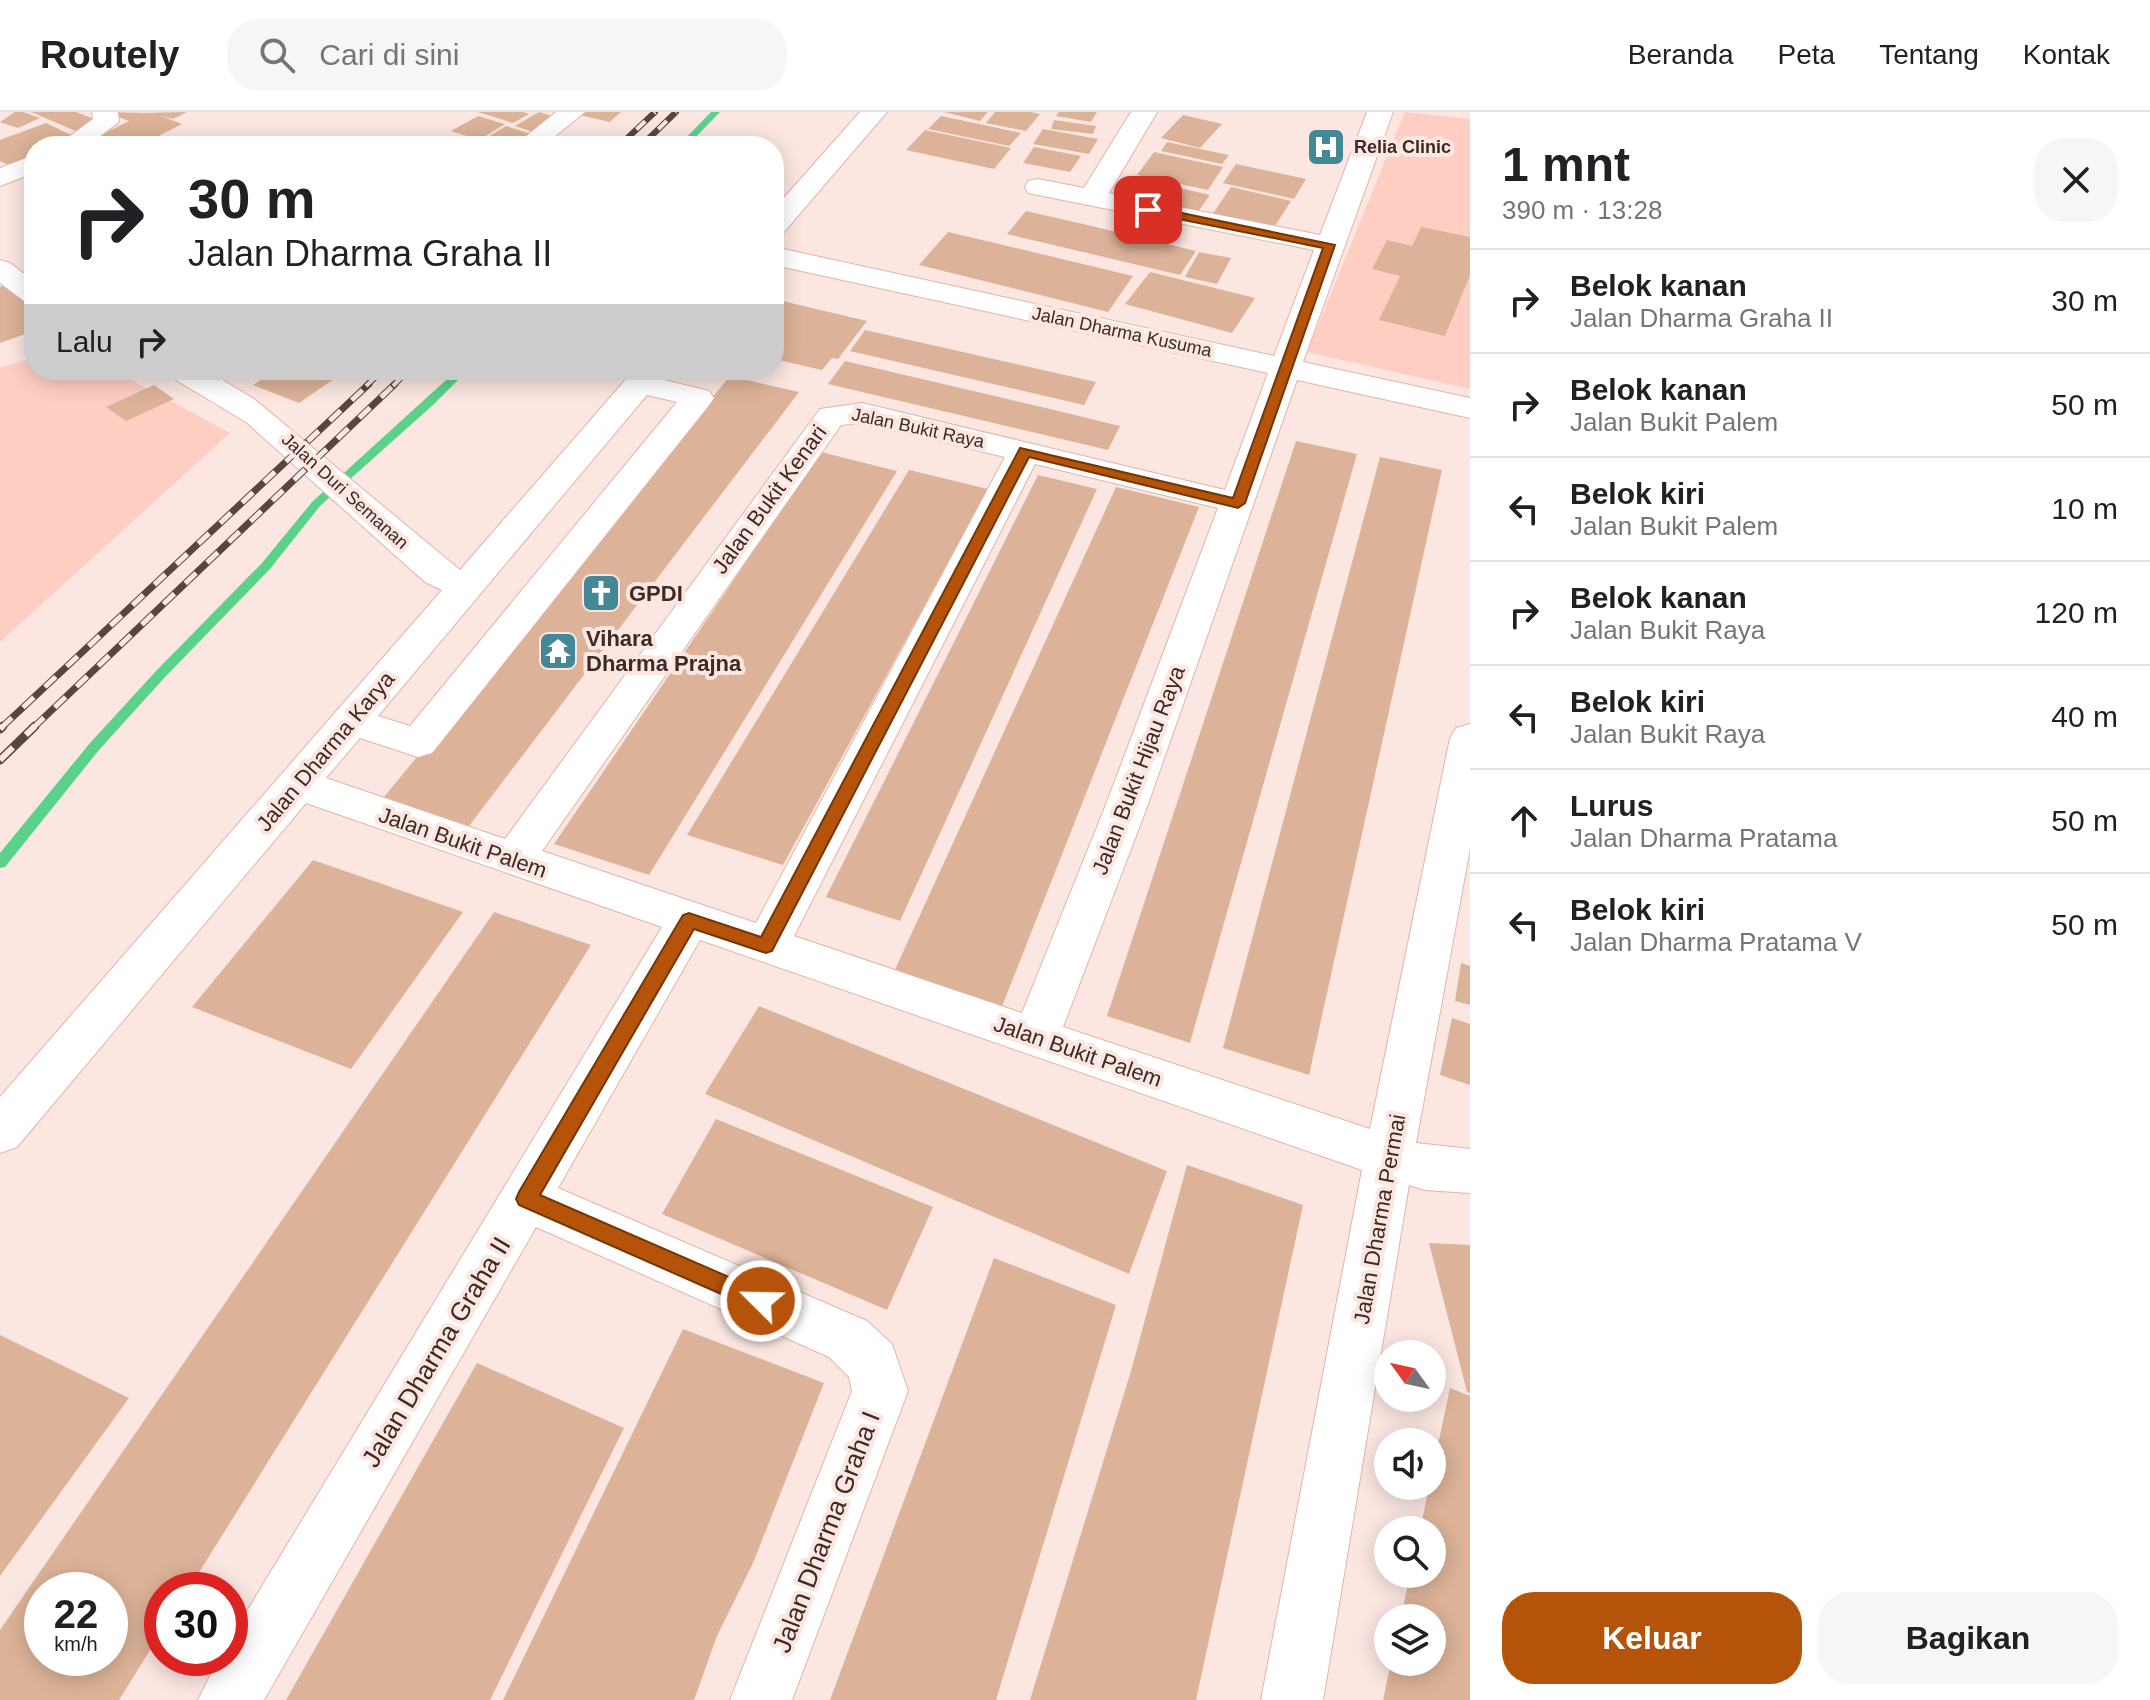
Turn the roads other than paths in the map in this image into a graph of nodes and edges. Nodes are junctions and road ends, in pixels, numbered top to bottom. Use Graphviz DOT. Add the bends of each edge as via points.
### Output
graph roads {
  1 [pos="105,112"];
  2 [pos="572,112"];
  3 [pos="874,112"];
  4 [pos="1144,112"];
  5 [pos="1380,112"];
  6 [pos="84,136"];
  7 [pos="540,136"];
  8 [pos="24,167"];
  9 [pos="0,178"];
  10 [pos="1038,187"];
  11 [pos="1092,198"];
  12 [pos="784,215"];
  13 [pos="1329,245"];
  14 [pos="784,258"];
  15 [pos="1284,367"];
  16 [pos="218,380"];
  17 [pos="642,380"];
  18 [pos="653,380"];
  19 [pos="1470,408"];
  20 [pos="831,416"];
  21 [pos="583,450"];
  22 [pos="1025,451"];
  23 [pos="643,465"];
  24 [pos="1238,503"];
  25 [pos="465,587"];
  26 [pos="351,721"];
  27 [pos="1470,738"];
  28 [pos="297,784"];
  29 [pos="514,858"];
  30 [pos="1456,889"];
  31 [pos="689,920"];
  32 [pos="766,946"];
  33 [pos="1036,1036"];
  34 [pos="0,1132"];
  35 [pos="1389,1157"];
  36 [pos="1470,1171"];
  37 [pos="527,1199"];
  38 [pos="229,1700"];
  39 [pos="761,1700"];
  40 [pos="1292,1700"];
  1 -- 6 [label="street" via="106,122"];
  2 -- 7 [label="street"];
  3 -- 12 [label="street"];
  4 -- 11 [label="street"];
  5 -- 13 [label="street"];
  8 -- 9 [label="street"];
  10 -- 11 [label="street"];
  11 -- 13 [label="street"];
  13 -- 15 [label="street"];
  14 -- 15 [label="street, Jalan Dharma Kusuma"];
  15 -- 19 [label="street, Jalan Dharma Kusuma"];
  15 -- 24 [label="street"];
  16 -- 25 [label="street, Jalan Duri Semanan" via="236,385 325,478 438,574"];
  17 -- 21 [label="street, Jalan Dharma Karya"];
  18 -- 23 [label="street" via="698,398"];
  20 -- 22 [label="street, Jalan Bukit Raya" via="862,413"];
  20 -- 29 [label="street, Jalan Bukit Kenari"];
  21 -- 23 [label="street"];
  21 -- 25 [label="street, Jalan Dharma Karya"];
  22 -- 24 [label="street, Jalan Bukit Raya"];
  22 -- 32 [label="street"];
  23 -- 26 [label="street" via="418,743"];
  24 -- 33 [label="street, Jalan Bukit Hijau Raya"];
  25 -- 26 [label="street, Jalan Dharma Karya"];
  26 -- 28 [label="street, Jalan Dharma Karya"];
  27 -- 30 [label="street, Jalan Dharma Permai"];
  28 -- 29 [label="street, Jalan Bukit Palem"];
  28 -- 34 [label="street, Jalan Dharma Karya"];
  29 -- 31 [label="street, Jalan Bukit Palem"];
  30 -- 35 [label="street, Jalan Dharma Permai"];
  31 -- 32 [label="street, Jalan Bukit Palem"];
  31 -- 37 [label="street, Jalan Dharma Graha II"];
  32 -- 33 [label="street, Jalan Bukit Palem"];
  33 -- 35 [label="street, Jalan Bukit Palem"];
  35 -- 36 [label="street, Jalan Bukit Palem" via="1425,1168"];
  35 -- 40 [label="street, Jalan Dharma Permai"];
  37 -- 38 [label="street, Jalan Dharma Graha II"];
  37 -- 39 [label="street, Jalan Dharma Graha I" via="848,1339 873,1363 880,1391"];
}
